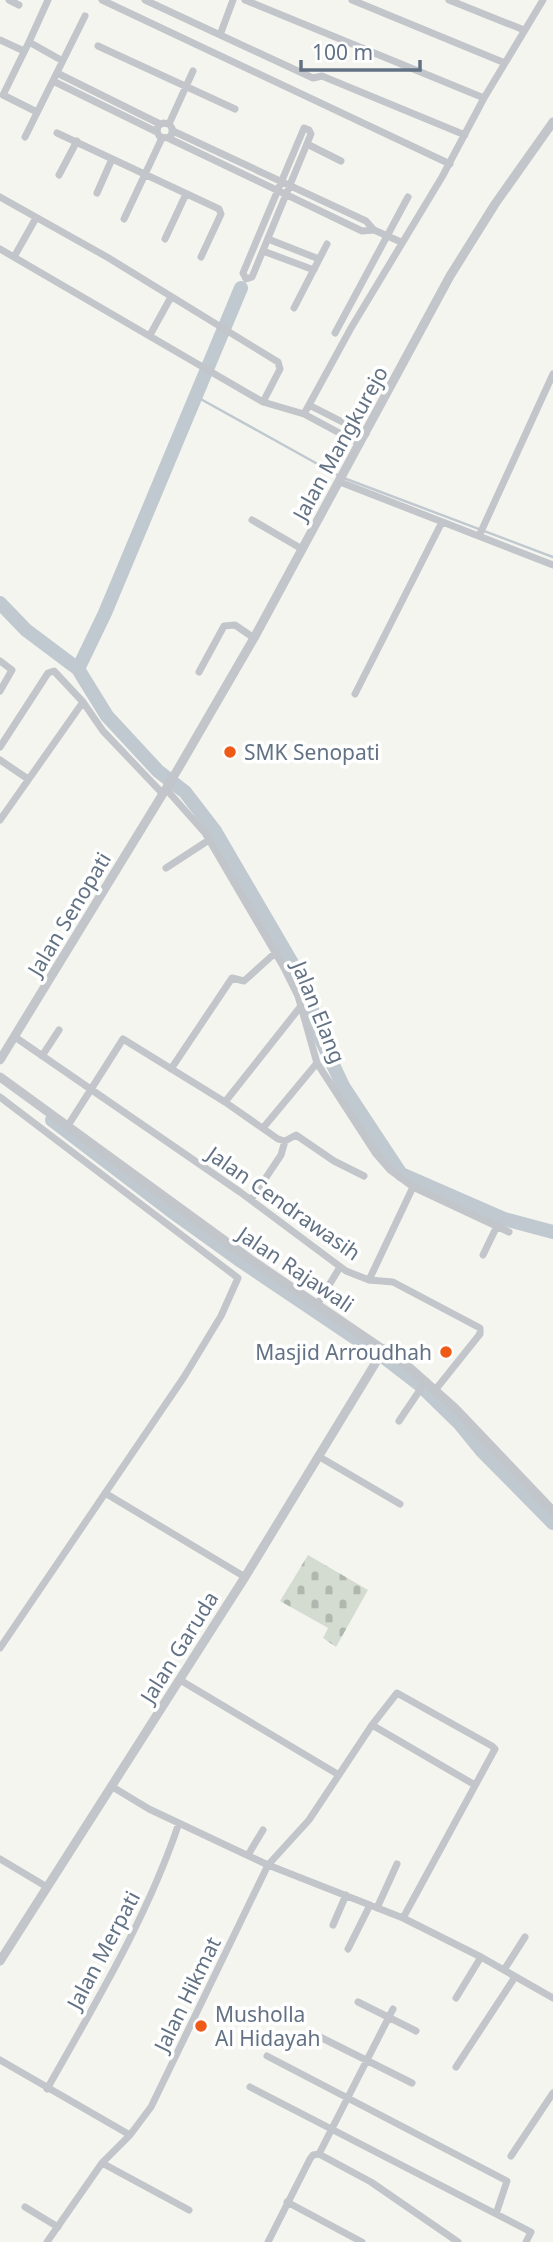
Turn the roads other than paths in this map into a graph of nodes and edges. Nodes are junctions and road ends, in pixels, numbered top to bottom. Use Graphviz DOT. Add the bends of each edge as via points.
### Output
graph roads {
  1 [pos="9,0"];
  2 [pos="48,0"];
  3 [pos="102,0"];
  4 [pos="145,0"];
  5 [pos="233,0"];
  6 [pos="245,0"];
  7 [pos="352,0"];
  8 [pos="449,0"];
  9 [pos="542,0"];
  10 [pos="19,5"];
  11 [pos="85,16"];
  12 [pos="524,30"];
  13 [pos="220,35"];
  14 [pos="0,40"];
  15 [pos="29,42"];
  16 [pos="98,46"];
  17 [pos="24,51"];
  18 [pos="61,60"];
  19 [pos="505,63"];
  20 [pos="193,71"];
  21 [pos="57,73"];
  22 [pos="53,81"];
  23 [pos="186,86"];
  24 [pos="2,98"];
  25 [pos="484,98"];
  26 [pos="235,109"];
  27 [pos="37,112"];
  28 [pos="553,122"];
  29 [pos="165,131"];
  30 [pos="57,132"];
  31 [pos="465,135"];
  32 [pos="25,137"];
  33 [pos="77,141"];
  34 [pos="307,145"];
  35 [pos="112,159"];
  36 [pos="341,161"];
  37 [pos="450,164"];
  38 [pos="59,175"];
  39 [pos="143,176"];
  40 [pos="280,182"];
  41 [pos="289,186"];
  42 [pos="276,191"];
  43 [pos="97,193"];
  44 [pos="186,194"];
  45 [pos="285,195"];
  46 [pos="0,197"];
  47 [pos="408,197"];
  48 [pos="36,218"];
  49 [pos="124,219"];
  50 [pos="374,230"];
  51 [pos="387,236"];
  52 [pos="165,239"];
  53 [pos="268,239"];
  54 [pos="401,242"];
  55 [pos="327,244"];
  56 [pos="0,249"];
  57 [pos="263,251"];
  58 [pos="15,257"];
  59 [pos="201,257"];
  60 [pos="319,259"];
  61 [pos="314,270"];
  62 [pos="171,297"];
  63 [pos="294,308"];
  64 [pos="335,333"];
  65 [pos="150,335"];
  66 [pos="553,374"];
  67 [pos="263,402"];
  68 [pos="309,405"];
  69 [pos="304,414"];
  70 [pos="366,434"];
  71 [pos="360,443"];
  72 [pos="343,477"];
  73 [pos="253,520"];
  74 [pos="442,522"];
  75 [pos="481,532"];
  76 [pos="302,549"];
  77 [pos="553,565"];
  78 [pos="254,638"];
  79 [pos="0,661"];
  80 [pos="199,672"];
  81 [pos="0,691"];
  82 [pos="355,694"];
  83 [pos="83,702"];
  84 [pos="0,747"];
  85 [pos="0,760"];
  86 [pos="27,779"];
  87 [pos="165,790"];
  88 [pos="0,820"];
  89 [pos="209,840"];
  90 [pos="166,868"];
  91 [pos="275,953"];
  92 [pos="301,1006"];
  93 [pos="59,1030"];
  94 [pos="15,1037"];
  95 [pos="42,1056"];
  96 [pos="0,1060"];
  97 [pos="317,1063"];
  98 [pos="172,1069"];
  99 [pos="0,1077"];
  100 [pos="91,1090"];
  101 [pos="0,1097"];
  102 [pos="225,1102"];
  103 [pos="67,1127"];
  104 [pos="263,1128"];
  105 [pos="285,1141"];
  106 [pos="364,1176"];
  107 [pos="413,1187"];
  108 [pos="251,1200"];
  109 [pos="497,1226"];
  110 [pos="509,1232"];
  111 [pos="483,1255"];
  112 [pos="340,1267"];
  113 [pos="369,1280"];
  114 [pos="317,1305"];
  115 [pos="382,1352"];
  116 [pos="424,1384"];
  117 [pos="436,1389"];
  118 [pos="398,1421"];
  119 [pos="318,1456"];
  120 [pos="105,1493"];
  121 [pos="400,1504"];
  122 [pos="553,1511"];
  123 [pos="245,1577"];
  124 [pos="0,1648"];
  125 [pos="180,1680"];
  126 [pos="372,1725"];
  127 [pos="339,1774"];
  128 [pos="475,1785"];
  129 [pos="111,1787"];
  130 [pos="178,1823"];
  131 [pos="263,1830"];
  132 [pos="247,1855"];
  133 [pos="0,1859"];
  134 [pos="397,1864"];
  135 [pos="268,1865"];
  136 [pos="47,1887"];
  137 [pos="346,1895"];
  138 [pos="373,1906"];
  139 [pos="402,1918"];
  140 [pos="332,1926"];
  141 [pos="525,1937"];
  142 [pos="348,1949"];
  143 [pos="481,1957"];
  144 [pos="0,1961"];
  145 [pos="504,1970"];
  146 [pos="515,1977"];
  147 [pos="456,1998"];
  148 [pos="553,1998"];
  149 [pos="358,2001"];
  150 [pos="393,2009"];
  151 [pos="388,2017"];
  152 [pos="416,2031"];
  153 [pos="318,2036"];
  154 [pos="267,2056"];
  155 [pos="0,2060"];
  156 [pos="366,2060"];
  157 [pos="456,2067"];
  158 [pos="412,2083"];
  159 [pos="250,2087"];
  160 [pos="47,2089"];
  161 [pos="553,2093"];
  162 [pos="347,2098"];
  163 [pos="331,2129"];
  164 [pos="130,2135"];
  165 [pos="319,2154"];
  166 [pos="511,2156"];
  167 [pos="102,2163"];
  168 [pos="287,2202"];
  169 [pos="25,2207"];
  170 [pos="189,2210"];
  171 [pos="496,2214"];
  172 [pos="58,2227"];
  173 [pos="47,2242"];
  174 [pos="268,2242"];
  175 [pos="362,2242"];
  176 [pos="458,2242"];
  177 [pos="526,2242"];
  1 -- 10 [label="street"];
  2 -- 15 [label="street"];
  3 -- 37 [label="street"];
  4 -- 13 [label="street"];
  5 -- 13 [label="street"];
  6 -- 25 [label="street"];
  7 -- 19 [label="street"];
  8 -- 12 [label="street"];
  9 -- 12 [label="street"];
  11 -- 18 [label="street"];
  12 -- 19 [label="street"];
  13 -- 31 [label="street" via="313,78 322,76"];
  14 -- 17 [label="street"];
  15 -- 17 [label="street"];
  15 -- 18 [label="street"];
  16 -- 23 [label="street"];
  17 -- 24 [label="street"];
  18 -- 21 [label="street"];
  19 -- 25 [label="street"];
  20 -- 23 [label="street"];
  21 -- 22 [label="street"];
  21 -- 29 [label="street"];
  22 -- 27 [label="street"];
  22 -- 29 [label="street"];
  23 -- 26 [label="street"];
  23 -- 29 [label="street"];
  24 -- 27 [label="street"];
  25 -- 31 [label="street"];
  27 -- 32 [label="street"];
  28 -- 70 [label="street, Jalan Mangkurejo" via="460,260"];
  29 -- 39 [label="street"];
  29 -- 40 [label="street"];
  29 -- 42 [label="street"];
  30 -- 33 [label="street"];
  31 -- 37 [label="street"];
  33 -- 35 [label="street"];
  33 -- 38 [label="street"];
  34 -- 36 [label="street"];
  34 -- 40 [label="street" via="311,133 303,128"];
  34 -- 41 [label="street"];
  35 -- 39 [label="street"];
  35 -- 43 [label="street"];
  37 -- 54 [label="street"];
  39 -- 44 [label="street"];
  39 -- 49 [label="street"];
  40 -- 41 [label="street"];
  40 -- 42 [label="street"];
  41 -- 45 [label="street"];
  41 -- 50 [label="street" via="366,221"];
  42 -- 45 [label="street"];
  42 -- 57 [label="street" via="243,273 245,278 252,277"];
  44 -- 52 [label="street"];
  44 -- 59 [label="street" via="220,211"];
  45 -- 50 [label="street" via="362,231"];
  45 -- 53 [label="street"];
  46 -- 48 [label="street"];
  47 -- 51 [label="street"];
  48 -- 58 [label="street"];
  48 -- 62 [label="street"];
  50 -- 51 [label="street"];
  51 -- 54 [label="street"];
  51 -- 64 [label="street"];
  53 -- 57 [label="street"];
  53 -- 60 [label="street"];
  54 -- 68 [label="street"];
  55 -- 60 [label="street"];
  56 -- 58 [label="street"];
  57 -- 61 [label="street"];
  58 -- 65 [label="street"];
  60 -- 61 [label="street"];
  61 -- 63 [label="street"];
  62 -- 65 [label="street"];
  62 -- 67 [label="street" via="281,365"];
  65 -- 67 [label="street"];
  66 -- 75 [label="street"];
  67 -- 69 [label="street"];
  68 -- 69 [label="street"];
  68 -- 70 [label="street"];
  69 -- 71 [label="street"];
  70 -- 71 [label="street, Jalan Mangkurejo"];
  71 -- 72 [label="street, Jalan Mangkurejo"];
  72 -- 74 [label="street"];
  72 -- 76 [label="street, Jalan Mangkurejo"];
  73 -- 76 [label="street"];
  74 -- 75 [label="street"];
  74 -- 82 [label="street"];
  75 -- 77 [label="street"];
  76 -- 78 [label="street, Jalan Mangkurejo"];
  78 -- 80 [label="street" via="235,625 224,626"];
  78 -- 87 [label="street, Jalan Mangkurejo"];
  79 -- 81 [label="street" via="12,670"];
  83 -- 84 [label="street, Jalan Elang" via="52,670"];
  83 -- 86 [label="street"];
  83 -- 87 [label="street, Jalan Elang" via="103,731"];
  85 -- 86 [label="street"];
  86 -- 88 [label="street"];
  87 -- 89 [label="street, Jalan Elang"];
  87 -- 94 [label="street, Jalan Senopati"];
  89 -- 90 [label="street"];
  89 -- 91 [label="street, Jalan Elang"];
  91 -- 92 [label="street, Jalan Elang"];
  91 -- 98 [label="street" via="244,981 232,978"];
  92 -- 97 [label="street, Jalan Elang"];
  92 -- 102 [label="street"];
  93 -- 95 [label="street"];
  94 -- 95 [label="street, Jalan Cendrawasih"];
  94 -- 96 [label="street, Jalan Senopati"];
  95 -- 100 [label="street, Jalan Cendrawasih"];
  97 -- 104 [label="street"];
  97 -- 107 [label="street, Jalan Elang" via="376,1154"];
  98 -- 100 [label="street" via="121,1040"];
  98 -- 102 [label="street"];
  99 -- 103 [label="street, Jalan Rajawali"];
  100 -- 103 [label="street"];
  100 -- 108 [label="street, Jalan Cendrawasih"];
  101 -- 120 [label="street" via="238,1278 184,1377"];
  102 -- 104 [label="street"];
  103 -- 114 [label="street, Jalan Rajawali"];
  104 -- 105 [label="street"];
  105 -- 106 [label="street" via="296,1135"];
  105 -- 108 [label="street" via="281,1155"];
  107 -- 109 [label="street, Jalan Elang"];
  107 -- 113 [label="street"];
  108 -- 112 [label="street, Jalan Cendrawasih"];
  109 -- 110 [label="street, Jalan Elang"];
  109 -- 111 [label="street"];
  112 -- 113 [label="street, Jalan Cendrawasih"];
  112 -- 114 [label="street"];
  113 -- 117 [label="street, Jalan Cendrawasih" via="393,1282 481,1328"];
  114 -- 115 [label="street, Jalan Rajawali"];
  115 -- 116 [label="street, Jalan Rajawali"];
  115 -- 119 [label="street, Jalan Garuda"];
  116 -- 117 [label="street, Jalan Rajawali"];
  116 -- 118 [label="street"];
  117 -- 122 [label="street, Jalan Rajawali"];
  119 -- 121 [label="street"];
  119 -- 123 [label="street, Jalan Garuda"];
  120 -- 123 [label="street"];
  120 -- 124 [label="street"];
  123 -- 125 [label="street, Jalan Garuda"];
  125 -- 127 [label="street"];
  125 -- 129 [label="street, Jalan Garuda"];
  126 -- 127 [label="street, Jalan Hikmat"];
  126 -- 128 [label="street"];
  126 -- 128 [label="street, Jalan Hikmat" via="394,1694 400,1693 492,1746 494,1752"];
  127 -- 135 [label="street, Jalan Hikmat" via="309,1820"];
  128 -- 139 [label="street"];
  129 -- 130 [label="street"];
  129 -- 136 [label="street, Jalan Garuda"];
  130 -- 132 [label="street"];
  130 -- 160 [label="street, Jalan Merpati" via="138,1925"];
  131 -- 132 [label="street"];
  132 -- 135 [label="street"];
  133 -- 136 [label="street"];
  134 -- 138 [label="street"];
  135 -- 137 [label="street"];
  135 -- 164 [label="street, Jalan Hikmat" via="151,2107"];
  136 -- 144 [label="street, Jalan Garuda"];
  137 -- 138 [label="street"];
  137 -- 140 [label="street"];
  138 -- 139 [label="street"];
  138 -- 142 [label="street"];
  139 -- 143 [label="street"];
  141 -- 145 [label="street"];
  143 -- 145 [label="street"];
  143 -- 147 [label="street"];
  145 -- 146 [label="street"];
  146 -- 148 [label="street"];
  146 -- 157 [label="street"];
  149 -- 151 [label="street"];
  150 -- 151 [label="street"];
  151 -- 152 [label="street"];
  151 -- 156 [label="street"];
  153 -- 156 [label="street"];
  154 -- 162 [label="street"];
  155 -- 160 [label="street"];
  156 -- 158 [label="street"];
  156 -- 162 [label="street"];
  159 -- 163 [label="street"];
  160 -- 164 [label="street"];
  161 -- 166 [label="street"];
  162 -- 163 [label="street"];
  162 -- 171 [label="street" via="507,2181"];
  163 -- 165 [label="street"];
  163 -- 171 [label="street"];
  164 -- 167 [label="street, Jalan Hikmat"];
  165 -- 168 [label="street" via="310,2159"];
  165 -- 176 [label="street" via="371,2182"];
  167 -- 170 [label="street"];
  167 -- 172 [label="street, Jalan Hikmat"];
  168 -- 174 [label="street"];
  168 -- 175 [label="street"];
  169 -- 172 [label="street"];
  171 -- 177 [label="street" via="531,2232"];
  172 -- 173 [label="street, Jalan Hikmat"];
}
